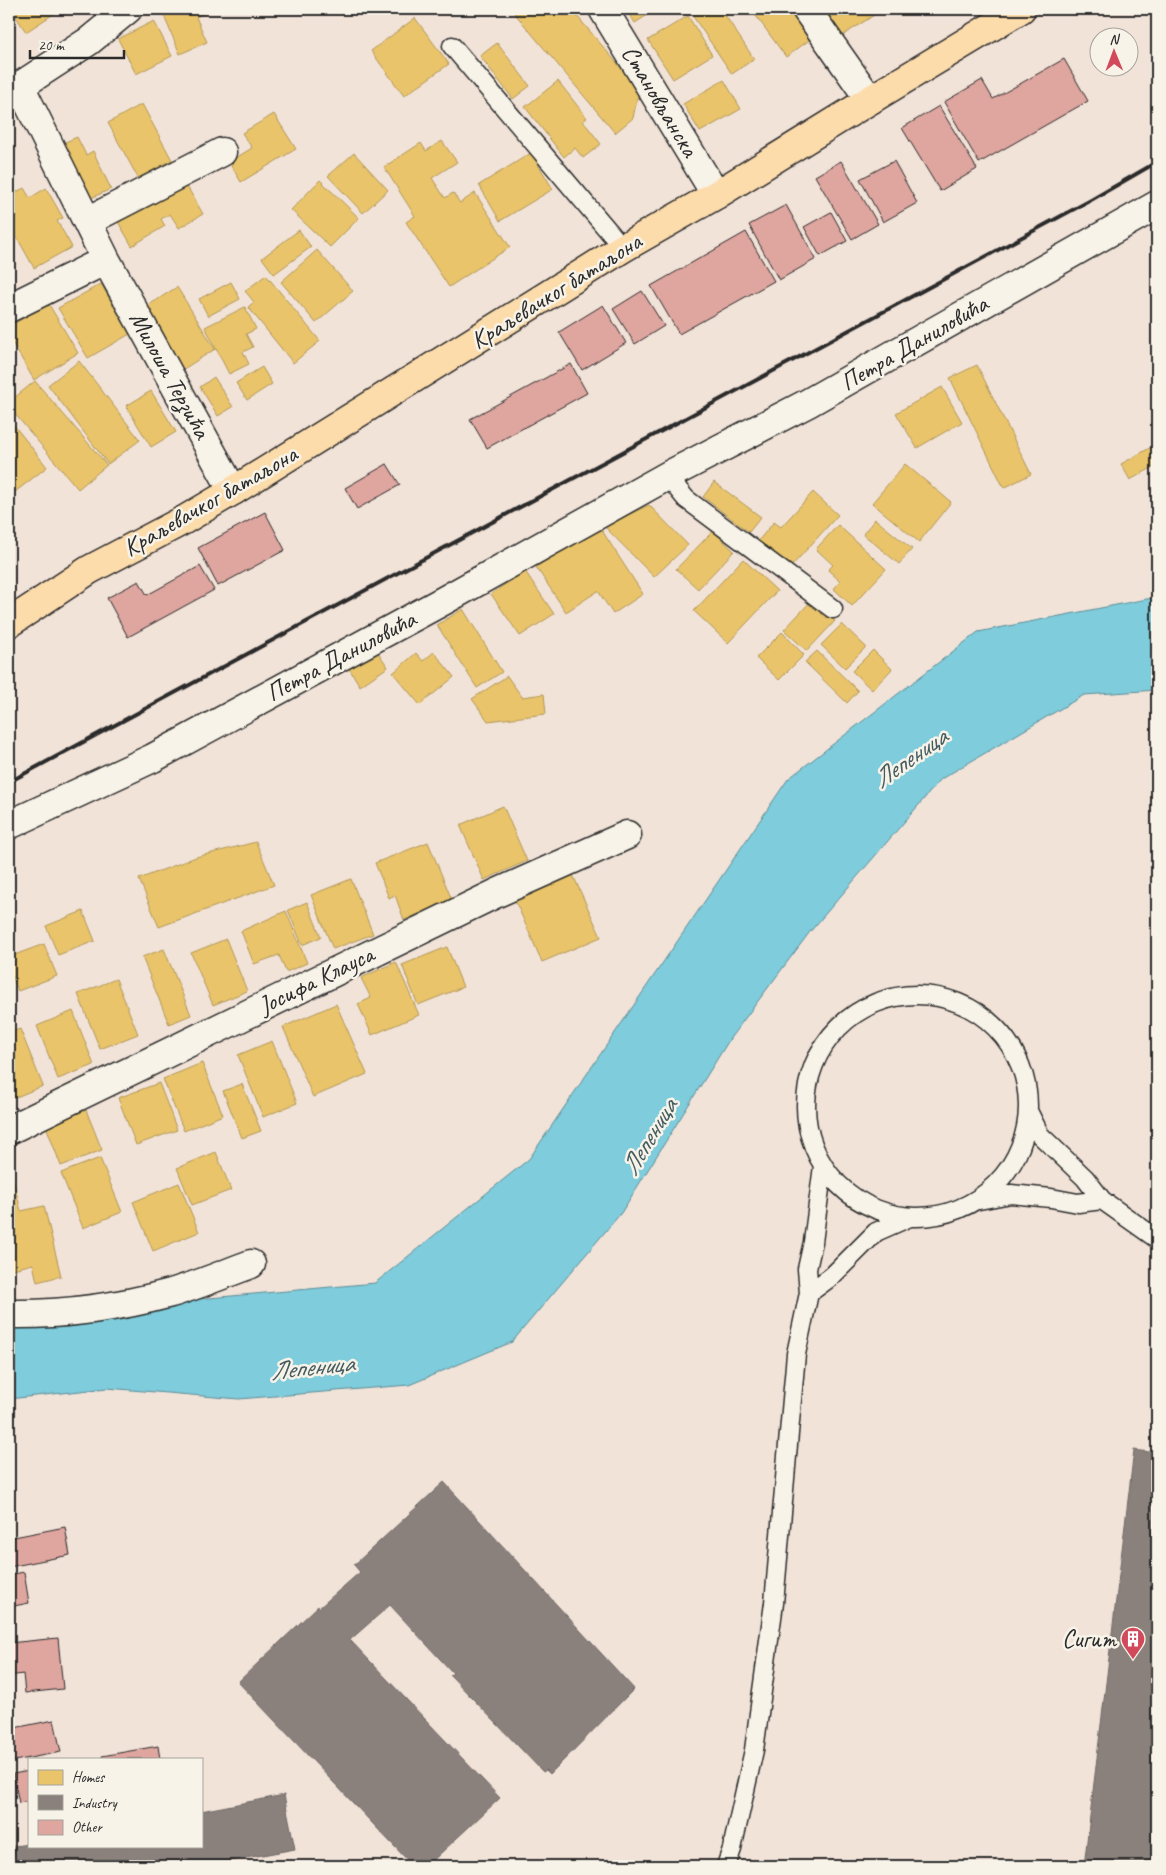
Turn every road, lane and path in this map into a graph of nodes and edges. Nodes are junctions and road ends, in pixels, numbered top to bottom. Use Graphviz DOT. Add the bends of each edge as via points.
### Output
graph roads {
  1 [pos="128,9"];
  2 [pos="603,9"];
  3 [pos="806,9"];
  4 [pos="1021,9"];
  5 [pos="452,46"];
  6 [pos="14,89"];
  7 [pos="870,100"];
  8 [pos="222,152"];
  9 [pos="716,195"];
  10 [pos="1157,205"];
  11 [pos="88,221"];
  12 [pos="623,248"];
  13 [pos="106,260"];
  14 [pos="9,308"];
  15 [pos="667,476"];
  16 [pos="233,490"];
  17 [pos="89,570"];
  18 [pos="9,600"];
  19 [pos="833,609"];
  20 [pos="9,622"];
  21 [pos="9,825"];
  22 [pos="627,835"];
  23 [pos="1029,1113"];
  24 [pos="9,1130"];
  25 [pos="822,1166"];
  26 [pos="977,1200"];
  27 [pos="1102,1200"];
  28 [pos="910,1217"];
  29 [pos="1157,1239"];
  30 [pos="250,1264"];
  31 [pos="809,1293"];
  32 [pos="9,1314"];
  33 [pos="726,1866"];
  1 -- 6 [label="street, Милоша Терзића" via="89,41"];
  2 -- 9 [label="street, Становљанска"];
  3 -- 7 [label="street"];
  4 -- 7 [label="main road, Краљевачког батаљона"];
  5 -- 12 [label="lane"];
  6 -- 11 [label="street, Милоша Терзића"];
  7 -- 9 [label="main road, Краљевачког батаљона"];
  8 -- 11 [label="street"];
  9 -- 12 [label="main road, Краљевачког батаљона"];
  10 -- 15 [label="street, Петра Даниловића" via="808,404"];
  11 -- 13 [label="street, Милоша Терзића"];
  12 -- 16 [label="main road, Краљевачког батаљона"];
  13 -- 14 [label="street"];
  13 -- 16 [label="street, Милоша Терзића"];
  15 -- 19 [label="lane" via="686,499"];
  15 -- 21 [label="street, Петра Даниловића" via="153,758"];
  16 -- 17 [label="main road, Краљевачког батаљона"];
  17 -- 18 [label="main road, Краљевачког батаљона"];
  17 -- 20 [label="main road, Краљевачког батаљона"];
  22 -- 24 [label="street, Јосифа Клауса" via="497,893"];
  23 -- 25 [label="lane" via="1026,1078 1012,1046 989,1020 959,1002 933,996 890,998 857,1011 830,1034 812,1064 805,1099 808,1134"];
  23 -- 26 [label="lane" via="1021,1148 1003,1177"];
  23 -- 27 [label="lane" via="1040,1135 1085,1178"];
  25 -- 28 [label="lane" via="846,1192 876,1210"];
  25 -- 31 [label="lane" via="807,1269"];
  26 -- 27 [label="lane" via="1010,1194 1078,1203"];
  26 -- 28 [label="lane" via="945,1214"];
  27 -- 29 [label="lane"];
  28 -- 31 [label="lane" via="876,1232 832,1276"];
  30 -- 32 [label="street" via="171,1293 48,1314"];
  31 -- 33 [label="lane" via="796,1354 774,1603 754,1750"];
}
